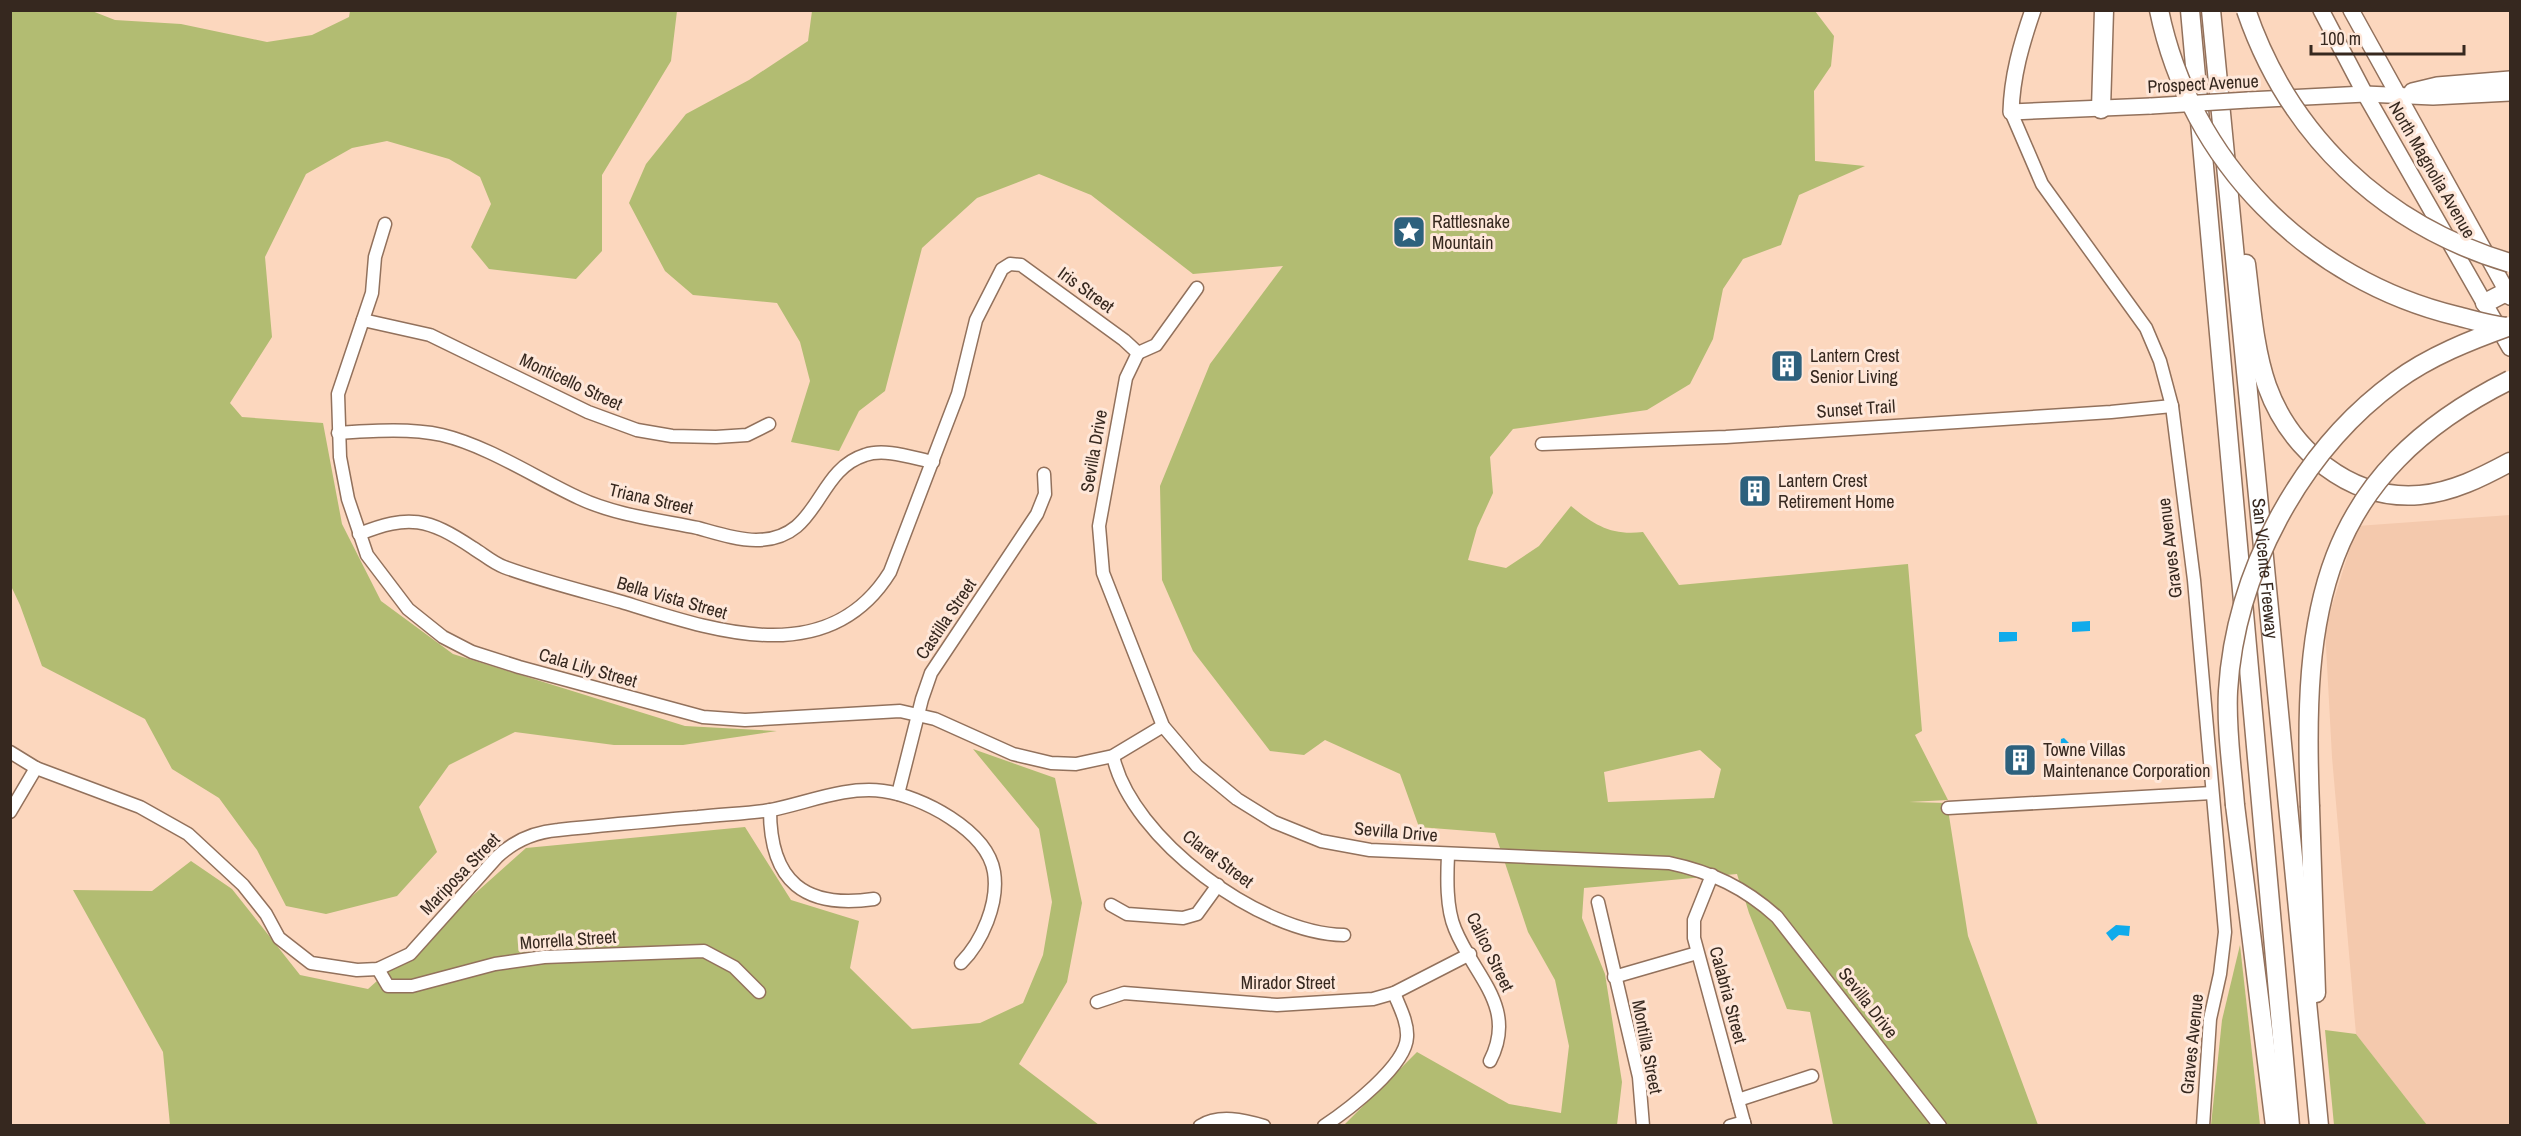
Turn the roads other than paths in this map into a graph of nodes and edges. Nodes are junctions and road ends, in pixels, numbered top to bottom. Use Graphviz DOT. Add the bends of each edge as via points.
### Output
graph roads {
  1 [pos="2033,10"];
  2 [pos="2104,10"];
  3 [pos="2160,10"];
  4 [pos="2190,10"];
  5 [pos="2211,10"];
  6 [pos="2246,10"];
  7 [pos="2321,10"];
  8 [pos="2351,10"];
  9 [pos="2216,67"];
  10 [pos="2511,79"];
  11 [pos="2365,93"];
  12 [pos="2511,93"];
  13 [pos="2397,94"];
  14 [pos="2101,109"];
  15 [pos="2011,112"];
  16 [pos="385,224"];
  17 [pos="2511,263"];
  18 [pos="1010,264"];
  19 [pos="1197,288"];
  20 [pos="2510,293"];
  21 [pos="2485,303"];
  22 [pos="363,321"];
  23 [pos="2511,327"];
  24 [pos="2511,348"];
  25 [pos="1138,353"];
  26 [pos="2511,380"];
  27 [pos="2172,406"];
  28 [pos="769,424"];
  29 [pos="338,433"];
  30 [pos="1542,444"];
  31 [pos="933,462"];
  32 [pos="2511,462"];
  33 [pos="1044,474"];
  34 [pos="359,534"];
  35 [pos="918,714"];
  36 [pos="1163,726"];
  37 [pos="10,752"];
  38 [pos="1113,756"];
  39 [pos="36,768"];
  40 [pos="2212,793"];
  41 [pos="898,794"];
  42 [pos="1948,808"];
  43 [pos="770,810"];
  44 [pos="10,812"];
  45 [pos="1448,855"];
  46 [pos="1712,875"];
  47 [pos="1218,885"];
  48 [pos="874,898"];
  49 [pos="1598,902"];
  50 [pos="1111,905"];
  51 [pos="1344,935"];
  52 [pos="1696,953"];
  53 [pos="1470,954"];
  54 [pos="961,963"];
  55 [pos="378,969"];
  56 [pos="1614,976"];
  57 [pos="759,992"];
  58 [pos="1394,993"];
  59 [pos="1097,1002"];
  60 [pos="2310,1042"];
  61 [pos="1490,1061"];
  62 [pos="1812,1076"];
  63 [pos="1738,1100"];
  64 [pos="1745,1124"];
  65 [pos="1200,1125"];
  66 [pos="1264,1125"];
  67 [pos="1324,1125"];
  68 [pos="1643,1125"];
  69 [pos="1730,1125"];
  70 [pos="1940,1125"];
  71 [pos="2204,1125"];
  72 [pos="2275,1125"];
  73 [pos="2290,1125"];
  74 [pos="2319,1125"];
  1 -- 15 [label="main road, Graves Avenue" via="2017,57"];
  2 -- 14 [label="highway"];
  3 -- 23 [label="highway, bridge" via="2168,48 2202,128 2233,174 2266,211 2347,273 2402,300"];
  4 -- 73 [label="highway, San Vicente Freeway"];
  5 -- 9 [label="highway, San Vicente Freeway"];
  6 -- 17 [label="highway, bridge" via="2268,66 2295,112 2352,176 2391,207 2427,228"];
  7 -- 11 [label="main road, North Magnolia Avenue"];
  8 -- 13 [label="main road, North Magnolia Avenue"];
  9 -- 32 [label="highway" via="2264,375 2292,435 2327,469 2377,492 2420,495 2443,490 2473,482"];
  9 -- 60 [label="highway, San Vicente Freeway"];
  10 -- 13 [label="main road, Prospect Avenue" via="2437,85"];
  11 -- 13 [label="main road, Prospect Avenue"];
  11 -- 14 [label="main road, Prospect Avenue, bridge"];
  11 -- 21 [label="main road, North Magnolia Avenue"];
  12 -- 13 [label="main road, Prospect Avenue" via="2433,97"];
  13 -- 20 [label="main road, North Magnolia Avenue"];
  14 -- 15 [label="main road, Prospect Avenue"];
  15 -- 27 [label="street, Graves Avenue" via="2042,184 2146,328"];
  16 -- 22 [label="street, Cala Lily Street"];
  18 -- 25 [label="street, Iris Street" via="1021,265"];
  18 -- 31 [label="street, Bella Vista Street" via="1002,269 976,321 958,394"];
  19 -- 25 [label="street" via="1156,345"];
  20 -- 21 [label="highway"];
  21 -- 24 [label="main road, North Magnolia Avenue"];
  22 -- 28 [label="street, Monticello Street" via="430,335 588,412 637,430 687,437 736,436"];
  22 -- 29 [label="street, Cala Lily Street" via="338,394"];
  23 -- 72 [label="highway, bridge" via="2474,339 2427,362 2374,400 2313,466 2269,534 2240,614 2228,691 2235,805"];
  25 -- 36 [label="street, Sevilla Drive" via="1126,378 1099,526 1099,547 1103,573"];
  26 -- 60 [label="highway, bridge" via="2455,411 2415,441 2358,506 2338,546 2324,592 2309,676 2316,999"];
  27 -- 30 [label="street, Sunset Trail" via="1726,437"];
  27 -- 40 [label="street, Graves Avenue" via="2194,580"];
  29 -- 31 [label="street, Triana Street" via="442,435 604,507 757,540 783,535 799,525 836,474 866,454 889,453"];
  29 -- 34 [label="street, Cala Lily Street" via="348,499"];
  31 -- 34 [label="street, Bella Vista Street" via="890,572 877,592 839,622 794,635 728,633 501,566 441,527 421,521 393,522"];
  33 -- 35 [label="street, Castilla Street" via="1045,494 1037,514 931,673"];
  34 -- 35 [label="street, Cala Lily Street" via="367,555 408,609 436,633 472,652 703,717 745,720 900,711"];
  35 -- 38 [label="street, Cala Lily Street" via="1038,761 1076,764"];
  35 -- 41 [label="street, Castilla Street"];
  36 -- 38 [label="street, Cala Lily Street"];
  36 -- 45 [label="street, Sevilla Drive" via="1197,766 1237,799 1274,822 1321,841 1370,850"];
  37 -- 39 [label="street, Mariposa Street"];
  38 -- 47 [label="street, Claret Street" via="1116,771 1145,821 1188,863"];
  39 -- 44 [label="street"];
  39 -- 55 [label="street, Mariposa Street" via="140,807 188,834 243,885 279,938 310,963"];
  40 -- 42 [label="street"];
  40 -- 71 [label="street, Graves Avenue" via="2225,932 2210,1019"];
  41 -- 43 [label="street, Mariposa Street" via="852,791"];
  41 -- 54 [label="street, Mariposa Street" via="965,827 990,856 995,876 991,905 976,948"];
  43 -- 48 [label="street" via="775,853 800,889 845,903"];
  43 -- 55 [label="street, Mariposa Street" via="530,835 497,857 410,954"];
  45 -- 46 [label="street, Sevilla Drive" via="1670,863"];
  45 -- 53 [label="street, Calico Street" via="1455,929"];
  46 -- 52 [label="street, Calabria Street" via="1694,920"];
  46 -- 70 [label="street, Sevilla Drive" via="1748,893 1777,917"];
  47 -- 50 [label="street" via="1197,914 1183,918 1127,914"];
  47 -- 51 [label="street, Claret Street" via="1283,922 1320,935"];
  49 -- 56 [label="street, Montilla Street"];
  52 -- 56 [label="street"];
  52 -- 63 [label="street, Calabria Street"];
  53 -- 58 [label="street, Mirador Street"];
  53 -- 61 [label="street, Calico Street" via="1498,1013 1499,1044"];
  55 -- 57 [label="street, Morrella Street" via="388,986 412,986 495,964 544,957 704,951 734,967"];
  56 -- 68 [label="street, Montilla Street" via="1639,1077"];
  58 -- 59 [label="street, Mirador Street" via="1373,999 1276,1005 1124,993"];
  58 -- 67 [label="street" via="1407,1032 1403,1054 1341,1115"];
  60 -- 74 [label="highway, San Vicente Freeway"];
  62 -- 63 [label="street"];
  63 -- 64 [label="street, Calabria Street"];
  64 -- 69 [label="street"];
  65 -- 66 [label="street" via="1224,1119"];
}
